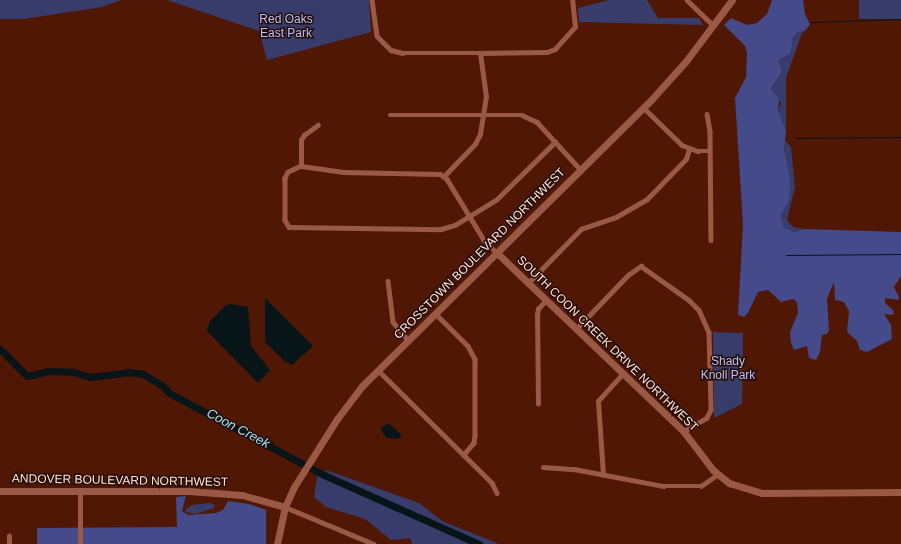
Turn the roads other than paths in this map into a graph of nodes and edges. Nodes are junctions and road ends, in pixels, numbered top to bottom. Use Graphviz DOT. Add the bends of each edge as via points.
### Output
graph roads {
  1 [pos="372,0"];
  2 [pos="572,0"];
  3 [pos="688,0"];
  4 [pos="732,0"];
  5 [pos="713,25"];
  6 [pos="480,54"];
  7 [pos="644,108"];
  8 [pos="707,114"];
  9 [pos="390,115"];
  10 [pos="484,115"];
  11 [pos="318,125"];
  12 [pos="555,142"];
  13 [pos="689,149"];
  14 [pos="710,151"];
  15 [pos="301,166"];
  16 [pos="581,170"];
  17 [pos="444,176"];
  18 [pos="470,217"];
  19 [pos="711,240"];
  20 [pos="497,253"];
  21 [pos="388,281"];
  22 [pos="529,282"];
  23 [pos="546,300"];
  24 [pos="436,313"];
  25 [pos="577,328"];
  26 [pos="408,340"];
  27 [pos="378,370"];
  28 [pos="623,373"];
  29 [pos="538,404"];
  30 [pos="684,432"];
  31 [pos="464,455"];
  32 [pos="543,467"];
  33 [pos="603,475"];
  34 [pos="717,475"];
  35 [pos="0,490"];
  36 [pos="80,491"];
  37 [pos="901,492"];
  38 [pos="497,493"];
  39 [pos="285,507"];
  40 [pos="9,536"];
  41 [pos="8,544"];
  42 [pos="80,544"];
  43 [pos="276,544"];
  44 [pos="374,544"];
  1 -- 6 [label="street" via="377,36 391,50 403,53"];
  2 -- 6 [label="street" via="576,23 572,32 555,50"];
  3 -- 5 [label="street"];
  4 -- 5 [label="street, CROSSTOWN BOULEVARD NORTHWEST"];
  5 -- 7 [label="street, CROSSTOWN BOULEVARD NORTHWEST" via="683,65"];
  6 -- 10 [label="street" via="486,97"];
  7 -- 13 [label="street" via="674,139"];
  7 -- 16 [label="street, CROSSTOWN BOULEVARD NORTHWEST"];
  8 -- 14 [label="street"];
  9 -- 10 [label="street"];
  10 -- 12 [label="street" via="529,118"];
  10 -- 17 [label="street" via="475,144"];
  11 -- 15 [label="street" via="307,132 301,140"];
  12 -- 16 [label="street"];
  12 -- 18 [label="street" via="496,200"];
  13 -- 14 [label="street"];
  13 -- 22 [label="street" via="686,159 647,199 616,217 581,228"];
  14 -- 19 [label="street"];
  15 -- 17 [label="street" via="344,172 430,172"];
  15 -- 18 [label="street" via="288,172 285,178 285,220 289,227 441,229"];
  16 -- 20 [label="street, CROSSTOWN BOULEVARD NORTHWEST"];
  17 -- 18 [label="street"];
  18 -- 20 [label="street" via="484,240"];
  20 -- 22 [label="street, SOUTH COON CREEK DRIVE NORTHWEST"];
  20 -- 24 [label="street, CROSSTOWN BOULEVARD NORTHWEST"];
  21 -- 26 [label="street" via="393,322"];
  22 -- 23 [label="street, SOUTH COON CREEK DRIVE NORTHWEST"];
  23 -- 25 [label="street, SOUTH COON CREEK DRIVE NORTHWEST"];
  23 -- 29 [label="street" via="538,309 537,315"];
  24 -- 26 [label="street, CROSSTOWN BOULEVARD NORTHWEST"];
  24 -- 31 [label="street" via="468,346 475,359 475,435 474,443"];
  25 -- 28 [label="street, SOUTH COON CREEK DRIVE NORTHWEST"];
  25 -- 30 [label="street" via="628,275 641,266 689,300 699,310 709,332 710,415"];
  26 -- 27 [label="street, CROSSTOWN BOULEVARD NORTHWEST"];
  27 -- 31 [label="street"];
  27 -- 39 [label="street, CROSSTOWN BOULEVARD NORTHWEST" via="346,406 301,475"];
  28 -- 30 [label="street, SOUTH COON CREEK DRIVE NORTHWEST"];
  28 -- 33 [label="street" via="598,401"];
  30 -- 34 [label="street, SOUTH COON CREEK DRIVE NORTHWEST"];
  31 -- 38 [label="street" via="492,483"];
  32 -- 33 [label="street"];
  33 -- 34 [label="street" via="664,486 694,486 706,484"];
  34 -- 37 [label="street, SOUTH COON CREEK DRIVE NORTHWEST" via="738,488 762,493"];
  35 -- 36 [label="street, ANDOVER BOULEVARD NORTHWEST"];
  36 -- 39 [label="street, ANDOVER BOULEVARD NORTHWEST" via="190,491 242,495"];
  36 -- 42 [label="street"];
  39 -- 43 [label="street, CROSSTOWN BOULEVARD NORTHWEST"];
  39 -- 44 [label="street"];
  40 -- 41 [label="street"];
}
